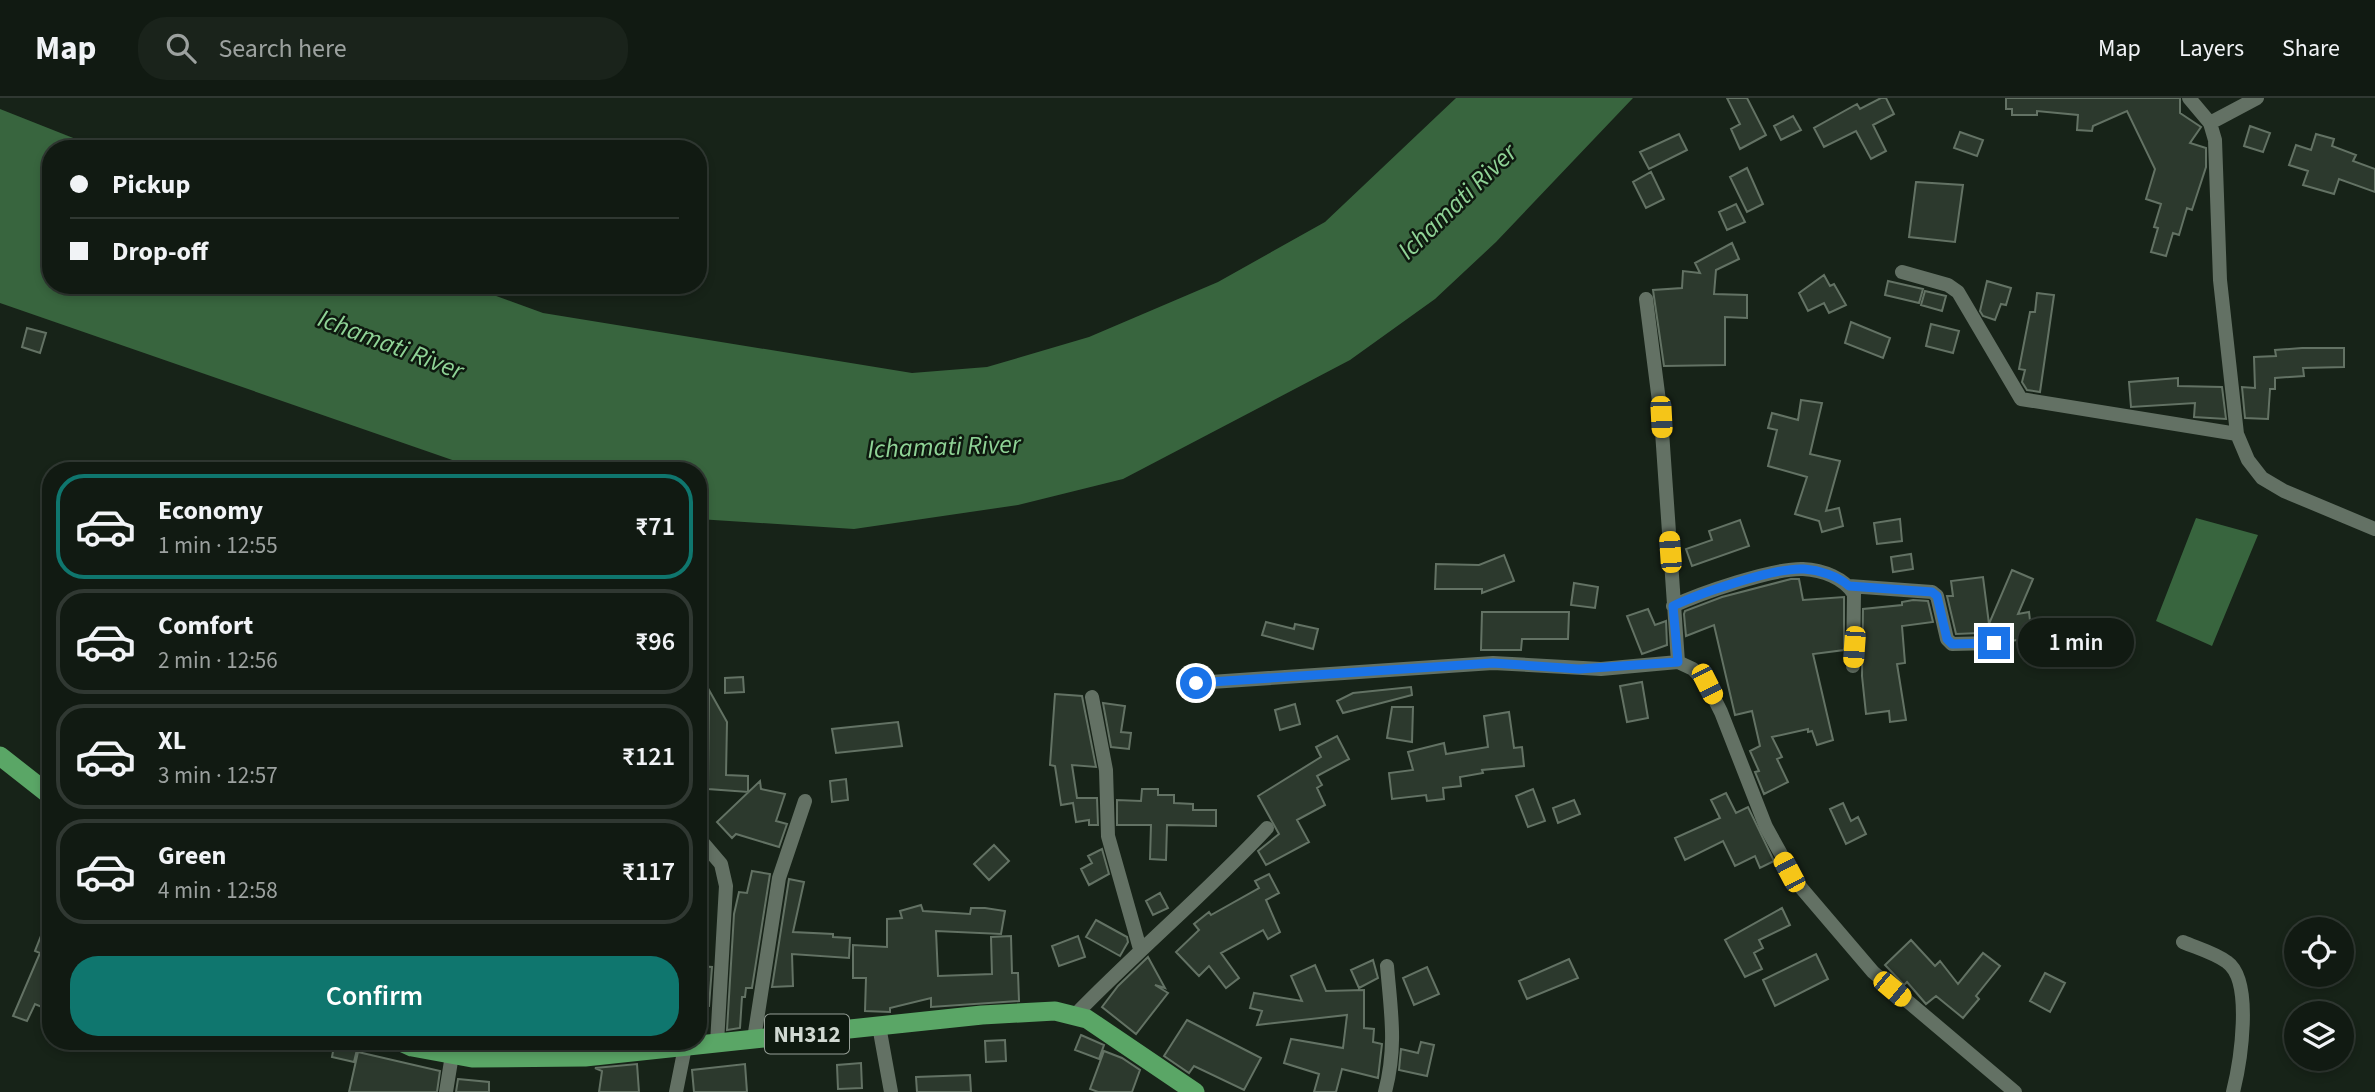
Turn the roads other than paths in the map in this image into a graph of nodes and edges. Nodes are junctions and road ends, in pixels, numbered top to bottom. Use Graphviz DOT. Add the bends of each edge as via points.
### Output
graph roads {
  1 [pos="2189,98"];
  2 [pos="2257,98"];
  3 [pos="2210,123"];
  4 [pos="1902,272"];
  5 [pos="1646,299"];
  6 [pos="2237,434"];
  7 [pos="2375,529"];
  8 [pos="1849,586"];
  9 [pos="1673,606"];
  10 [pos="1994,643"];
  11 [pos="1678,662"];
  12 [pos="1853,666"];
  13 [pos="1196,683"];
  14 [pos="1092,697"];
  15 [pos="0,756"];
  16 [pos="42,789"];
  17 [pos="805,801"];
  18 [pos="1267,828"];
  19 [pos="707,848"];
  20 [pos="2183,942"];
  21 [pos="1140,949"];
  22 [pos="1387,966"];
  23 [pos="1074,1016"];
  24 [pos="879,1026"];
  25 [pos="754,1039"];
  26 [pos="717,1043"];
  27 [pos="707,1044"];
  28 [pos="427,1050"];
  29 [pos="658,1050"];
  30 [pos="684,1050"];
  31 [pos="452,1055"];
  32 [pos="446,1092"];
  33 [pos="676,1092"];
  34 [pos="891,1092"];
  35 [pos="1195,1092"];
  36 [pos="1385,1092"];
  37 [pos="2015,1092"];
  38 [pos="2233,1092"];
  1 -- 3 [label="street"];
  2 -- 3 [label="street"];
  3 -- 6 [label="street" via="2215,140 2221,280"];
  4 -- 6 [label="street" via="1958,292 2021,399"];
  5 -- 9 [label="street" via="1661,417"];
  6 -- 7 [label="street" via="2262,478"];
  8 -- 9 [label="street" via="1826,574 1789,570 1718,588"];
  8 -- 10 [label="street" via="1932,592 1952,644"];
  8 -- 12 [label="street" via="1855,601"];
  9 -- 11 [label="street"];
  11 -- 13 [label="street" via="1579,669 1493,663"];
  11 -- 37 [label="street" via="1707,684 1766,827 1797,883 1873,972"];
  14 -- 21 [label="street" via="1106,770 1108,836"];
  15 -- 16 [label="highway"];
  17 -- 25 [label="street" via="779,878"];
  18 -- 21 [label="street"];
  19 -- 26 [label="street" via="721,864 726,886"];
  20 -- 38 [label="street" via="2228,962 2238,974 2242,1035"];
  21 -- 23 [label="street"];
  22 -- 36 [label="street" via="1394,1039"];
  23 -- 24 [label="highway, NH312" via="1026,1012"];
  23 -- 35 [label="highway, NH312" via="1107,1031"];
  24 -- 25 [label="highway, NH312"];
  24 -- 34 [label="street"];
  25 -- 26 [label="highway, NH312"];
  26 -- 27 [label="highway, NH312"];
  28 -- 31 [label="highway, NH312"];
  29 -- 31 [label="highway, NH312" via="585,1058"];
  30 -- 33 [label="street"];
  31 -- 32 [label="street"];
}
